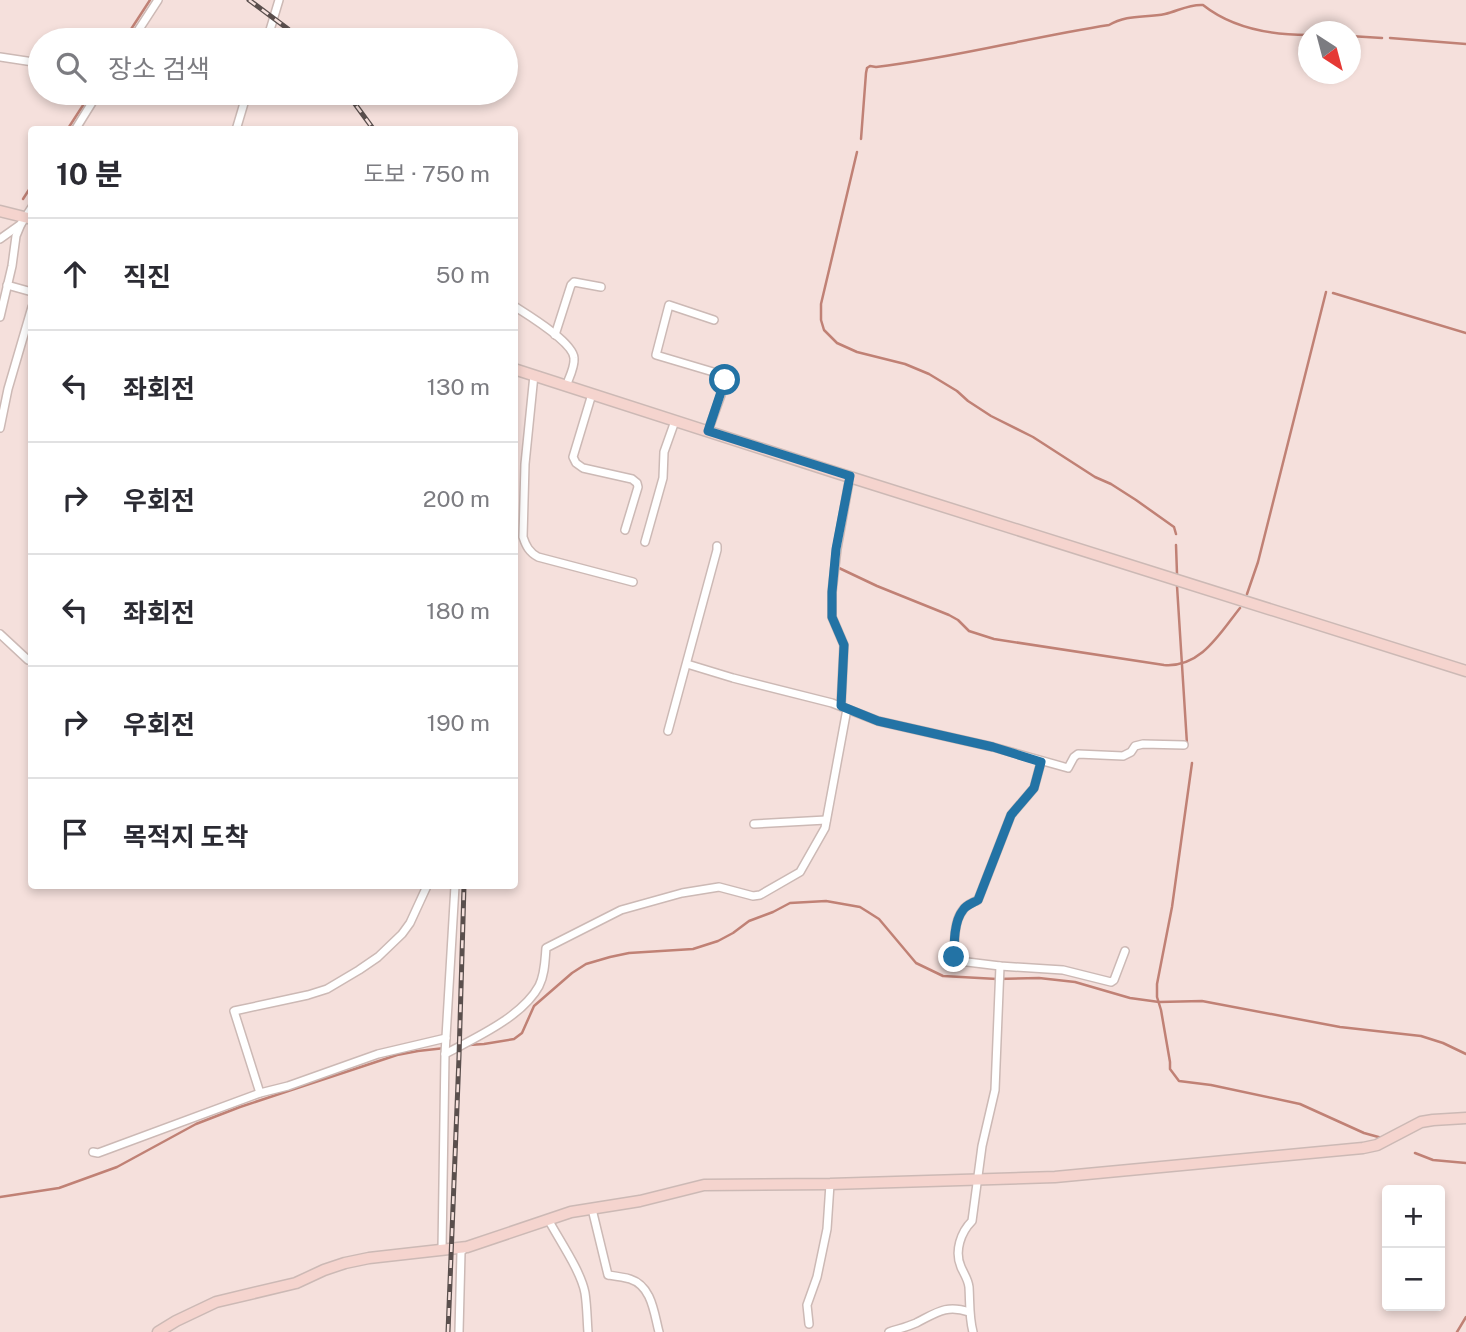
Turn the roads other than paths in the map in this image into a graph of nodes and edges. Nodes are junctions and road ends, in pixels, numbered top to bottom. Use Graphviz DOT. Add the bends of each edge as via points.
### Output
graph roads {
  1 [pos="158,0"];
  2 [pos="279,0"];
  3 [pos="140,28"];
  4 [pos="271,28"];
  5 [pos="0,57"];
  6 [pos="28,61"];
  7 [pos="91,105"];
  8 [pos="243,105"];
  9 [pos="77,126"];
  10 [pos="237,126"];
  11 [pos="0,211"];
  12 [pos="26,220"];
  13 [pos="0,239"];
  14 [pos="8,285"];
  15 [pos="601,288"];
  16 [pos="28,291"];
  17 [pos="518,309"];
  18 [pos="0,317"];
  19 [pos="714,320"];
  20 [pos="28,321"];
  21 [pos="555,335"];
  22 [pos="518,370"];
  23 [pos="534,375"];
  24 [pos="566,386"];
  25 [pos="592,394"];
  26 [pos="675,421"];
  27 [pos="0,428"];
  28 [pos="708,431"];
  29 [pos="850,476"];
  30 [pos="625,530"];
  31 [pos="646,542"];
  32 [pos="717,546"];
  33 [pos="633,582"];
  34 [pos="0,634"];
  35 [pos="28,660"];
  36 [pos="687,664"];
  37 [pos="1466,671"];
  38 [pos="844,708"];
  39 [pos="668,731"];
  40 [pos="1184,745"];
  41 [pos="1041,762"];
  42 [pos="826,820"];
  43 [pos="754,824"];
  44 [pos="427,889"];
  45 [pos="455,889"];
  46 [pos="1125,951"];
  47 [pos="1000,966"];
  48 [pos="446,1038"];
  49 [pos="445,1054"];
  50 [pos="260,1093"];
  51 [pos="1466,1118"];
  52 [pos="93,1152"];
  53 [pos="979,1180"];
  54 [pos="830,1184"];
  55 [pos="592,1209"];
  56 [pos="548,1219"];
  57 [pos="467,1247"];
  58 [pos="442,1249"];
  59 [pos="969,1312"];
  60 [pos="809,1324"];
  61 [pos="159,1332"];
  62 [pos="459,1332"];
  63 [pos="588,1332"];
  64 [pos="659,1332"];
  65 [pos="889,1332"];
  66 [pos="973,1332"];
  1 -- 3 [label="street"];
  2 -- 4 [label="street"];
  5 -- 6 [label="street"];
  7 -- 9 [label="street"];
  8 -- 10 [label="street"];
  11 -- 12 [label="street"];
  12 -- 13 [label="street"];
  12 -- 14 [label="street" via="16,236"];
  14 -- 16 [label="street"];
  14 -- 18 [label="street"];
  15 -- 21 [label="street" via="571,285"];
  17 -- 21 [label="street"];
  19 -- 28 [label="street" via="669,305 656,355 724,377"];
  20 -- 27 [label="street"];
  21 -- 24 [label="street" via="574,355"];
  22 -- 23 [label="street"];
  23 -- 24 [label="street"];
  23 -- 33 [label="street" via="525,464 523,537 528,550 538,557"];
  24 -- 25 [label="street"];
  25 -- 26 [label="street"];
  25 -- 30 [label="street" via="573,457 583,468 637,483"];
  26 -- 28 [label="street"];
  26 -- 31 [label="street"];
  28 -- 29 [label="street"];
  29 -- 37 [label="street"];
  29 -- 38 [label="street" via="832,592 832,617 844,645"];
  32 -- 36 [label="street"];
  34 -- 35 [label="street"];
  36 -- 38 [label="street"];
  36 -- 39 [label="street"];
  38 -- 41 [label="street" via="878,721"];
  38 -- 42 [label="street"];
  40 -- 41 [label="street" via="1143,744 1123,757 1078,754 1068,768"];
  41 -- 47 [label="street" via="1034,788 1011,815 978,900 961,911 956,932 956,959"];
  42 -- 43 [label="street"];
  42 -- 49 [label="street" via="800,872 760,895 719,887 682,893 621,910 546,948 539,986 518,1010"];
  44 -- 50 [label="street" via="402,934 359,970 327,989 234,1011"];
  45 -- 48 [label="street"];
  46 -- 47 [label="street" via="1111,982 1063,970"];
  47 -- 53 [label="street" via="996,1080"];
  48 -- 49 [label="street"];
  48 -- 50 [label="street" via="378,1054"];
  49 -- 58 [label="street"];
  50 -- 52 [label="street"];
  51 -- 53 [label="street" via="1421,1122 1363,1148"];
  53 -- 54 [label="street"];
  53 -- 59 [label="street" via="972,1220 964,1229 958,1253 968,1284"];
  54 -- 55 [label="street" via="704,1185"];
  54 -- 60 [label="street" via="827,1229 807,1305"];
  55 -- 56 [label="street"];
  55 -- 64 [label="street" via="608,1275 632,1279 645,1288"];
  56 -- 57 [label="street"];
  56 -- 63 [label="street" via="585,1292"];
  57 -- 58 [label="street"];
  57 -- 62 [label="street" via="461,1252"];
  58 -- 61 [label="street" via="345,1263 296,1283 216,1302"];
  59 -- 65 [label="street" via="947,1308"];
  59 -- 66 [label="street"];
}
